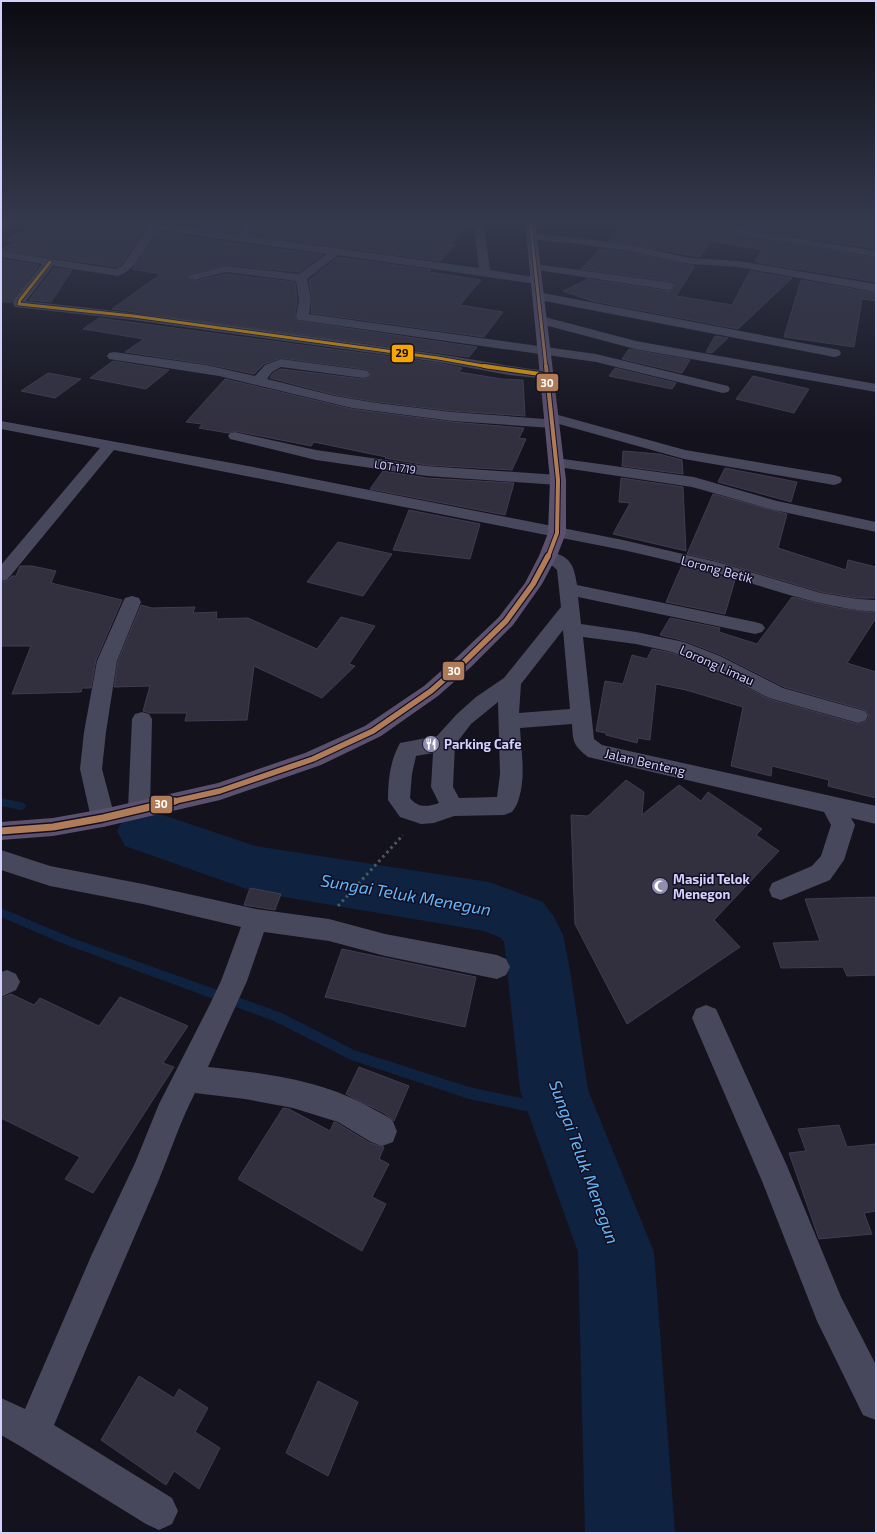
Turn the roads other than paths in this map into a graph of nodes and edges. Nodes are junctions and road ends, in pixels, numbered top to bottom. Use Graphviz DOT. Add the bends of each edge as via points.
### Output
graph roads {
  1 [pos="26,293"];
  2 [pos="303,293"];
  3 [pos="538,293"];
  4 [pos="538,296"];
  5 [pos="541,320"];
  6 [pos="544,352"];
  7 [pos="834,353"];
  8 [pos="114,356"];
  9 [pos="364,374"];
  10 [pos="547,375"];
  11 [pos="258,382"];
  12 [pos="723,388"];
  13 [pos="876,388"];
  14 [pos="551,420"];
  15 [pos="1,425"];
  16 [pos="235,436"];
  17 [pos="110,445"];
  18 [pos="556,463"];
  19 [pos="558,480"];
  20 [pos="834,480"];
  21 [pos="876,527"];
  22 [pos="557,533"];
  23 [pos="548,556"];
  24 [pos="1,576"];
  25 [pos="569,598"];
  26 [pos="132,602"];
  27 [pos="876,606"];
  28 [pos="755,628"];
  29 [pos="572,629"];
  30 [pos="511,684"];
  31 [pos="581,716"];
  32 [pos="858,716"];
  33 [pos="142,719"];
  34 [pos="509,721"];
  35 [pos="444,742"];
  36 [pos="831,804"];
  37 [pos="452,807"];
  38 [pos="139,809"];
  39 [pos="876,816"];
  40 [pos="103,818"];
  41 [pos="1,831"];
  42 [pos="1,860"];
  43 [pos="781,890"];
  44 [pos="256,920"];
  45 [pos="497,967"];
  46 [pos="706,1018"];
  47 [pos="187,1078"];
  48 [pos="382,1131"];
  49 [pos="876,1402"];
  50 [pos="1,1416"];
  51 [pos="33,1433"];
  52 [pos="159,1511"];
  1 -- 10 [label="street" via="19,304 140,317"];
  2 -- 6 [label="street" via="302,316"];
  3 -- 4 [label="main road"];
  4 -- 5 [label="main road"];
  4 -- 7 [label="street"];
  5 -- 6 [label="main road"];
  5 -- 13 [label="street" via="635,345"];
  6 -- 10 [label="main road"];
  6 -- 12 [label="street" via="596,358"];
  8 -- 11 [label="street" via="213,371"];
  9 -- 11 [label="street" via="281,363 263,371"];
  10 -- 14 [label="main road"];
  11 -- 14 [label="street" via="351,404 506,422"];
  14 -- 18 [label="main road"];
  14 -- 20 [label="street" via="684,454"];
  15 -- 17 [label="street, Lorong Betik"];
  16 -- 19 [label="street, LOT 1719" via="316,455 420,470"];
  17 -- 22 [label="street, Lorong Betik"];
  17 -- 24 [label="street"];
  18 -- 19 [label="main road"];
  18 -- 21 [label="street" via="694,482 774,505"];
  19 -- 22 [label="main road"];
  22 -- 23 [label="main road"];
  22 -- 27 [label="street, Lorong Betik" via="594,538 662,554 829,600"];
  23 -- 25 [label="street, Jalan Benteng" via="560,562 566,569"];
  23 -- 38 [label="main road" via="533,584 506,621 431,691 373,731 312,759 220,791"];
  25 -- 28 [label="street"];
  25 -- 29 [label="street, Jalan Benteng"];
  25 -- 30 [label="street"];
  26 -- 40 [label="street" via="107,662 95,732 91,769"];
  29 -- 31 [label="street, Jalan Benteng"];
  29 -- 32 [label="street, Lorong Limau" via="677,647 713,661 776,693"];
  30 -- 34 [label="street"];
  30 -- 35 [label="street" via="483,702"];
  31 -- 34 [label="street"];
  31 -- 36 [label="street, Jalan Benteng" via="584,742 596,751"];
  33 -- 38 [label="street"];
  34 -- 37 [label="street" via="511,775 507,803 504,806"];
  35 -- 37 [label="street" via="442,787"];
  35 -- 37 [label="street" via="408,750 403,761 399,800 408,811 421,815 434,814"];
  36 -- 39 [label="street, Jalan Benteng"];
  36 -- 43 [label="street" via="843,825 832,860 821,873"];
  38 -- 40 [label="main road"];
  40 -- 41 [label="main road" via="52,827"];
  42 -- 44 [label="street" via="50,876"];
  44 -- 45 [label="street" via="329,930 385,945"];
  44 -- 47 [label="street" via="234,981"];
  46 -- 49 [label="street" via="776,1177 829,1309"];
  47 -- 48 [label="street" via="293,1094 345,1109"];
  47 -- 51 [label="street" via="169,1114"];
  50 -- 51 [label="street"];
  51 -- 52 [label="street"];
}
